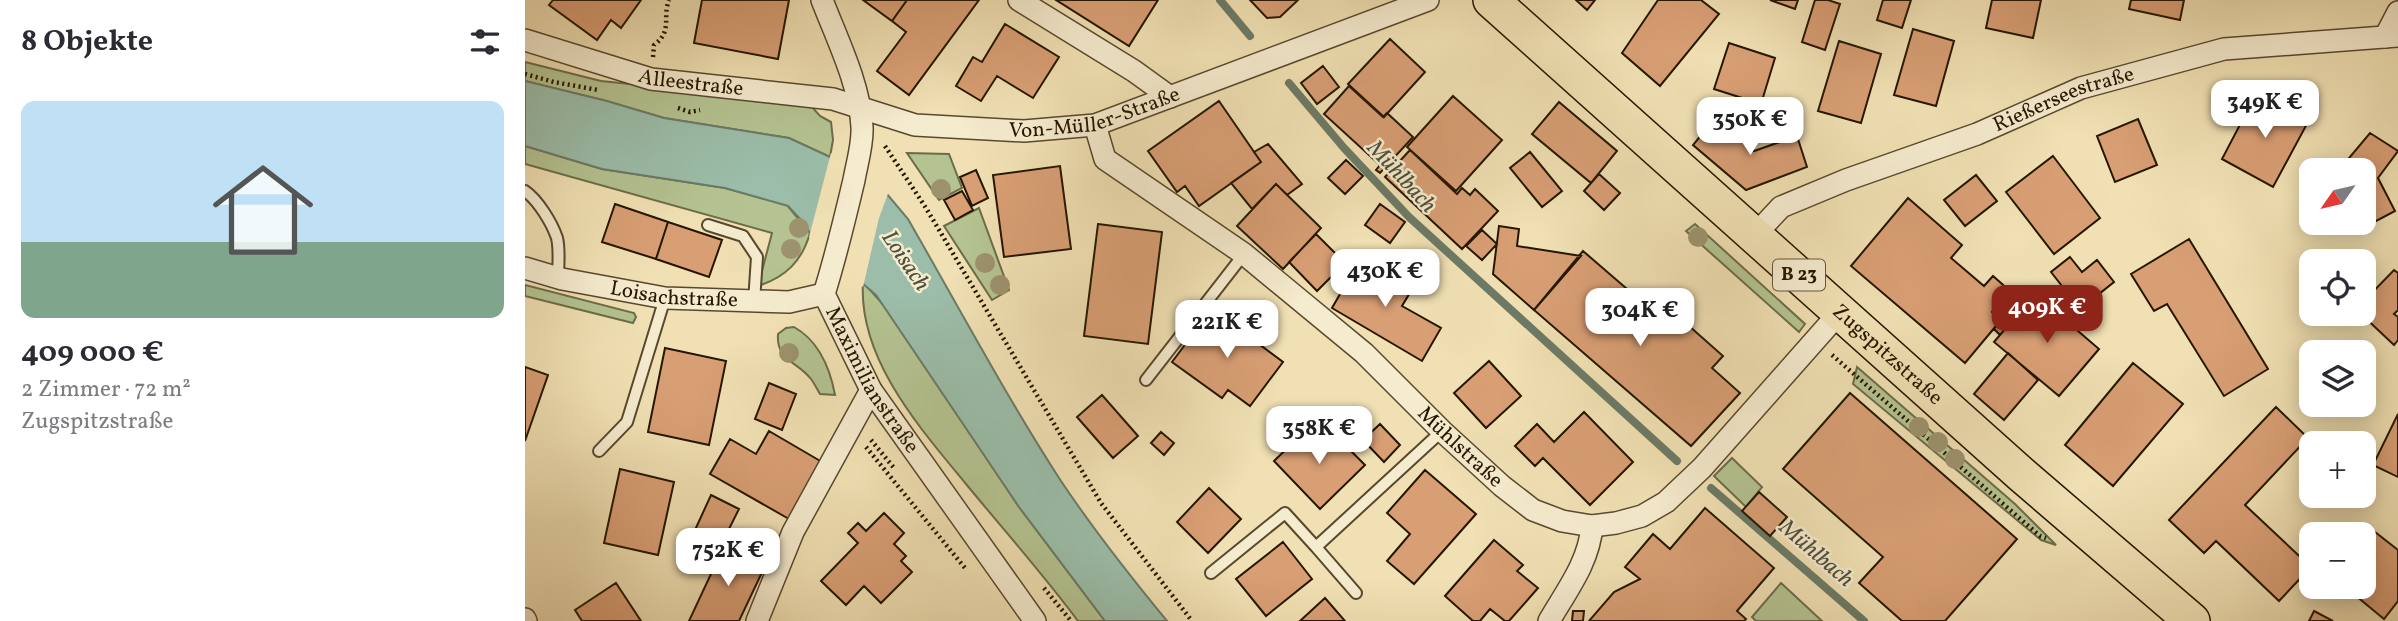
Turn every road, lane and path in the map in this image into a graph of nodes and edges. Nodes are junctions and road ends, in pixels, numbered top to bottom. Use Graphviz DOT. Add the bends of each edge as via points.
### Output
graph roads {
  1 [pos="669,0"];
  2 [pos="822,0"];
  3 [pos="1019,0"];
  4 [pos="1428,0"];
  5 [pos="1491,0"];
  6 [pos="2398,12"];
  7 [pos="2391,36"];
  8 [pos="525,40"];
  9 [pos="651,79"];
  10 [pos="1170,97"];
  11 [pos="859,107"];
  12 [pos="1095,125"];
  13 [pos="525,191"];
  14 [pos="708,225"];
  15 [pos="1755,235"];
  16 [pos="1244,254"];
  17 [pos="525,268"];
  18 [pos="558,278"];
  19 [pos="824,294"];
  20 [pos="665,298"];
  21 [pos="754,302"];
  22 [pos="1840,312"];
  23 [pos="1815,341"];
  24 [pos="1146,380"];
  25 [pos="871,390"];
  26 [pos="850,428"];
  27 [pos="1442,431"];
  28 [pos="599,451"];
  29 [pos="1592,526"];
  30 [pos="2040,536"];
  31 [pos="1316,547"];
  32 [pos="1211,573"];
  33 [pos="973,578"];
  34 [pos="1356,593"];
  35 [pos="757,621"];
  36 [pos="1035,621"];
  37 [pos="1192,621"];
  38 [pos="1549,621"];
  39 [pos="2192,621"];
  1 -- 9 [label="path" via="663,39 654,46"];
  2 -- 11 [label="street"];
  3 -- 10 [label="street"];
  4 -- 10 [label="street, Von-Müller-Straße"];
  5 -- 15 [label="main road, Zugspitzstraße / B 23"];
  6 -- 7 [label="street"];
  7 -- 15 [label="street, Rießerseestraße" via="2224,49 2081,88 1977,134 1781,208"];
  8 -- 9 [label="street, Alleestraße"];
  9 -- 11 [label="street, Alleestraße" via="833,99"];
  10 -- 12 [label="street, Von-Müller-Straße"];
  11 -- 12 [label="street, Von-Müller-Straße" via="915,125 1024,131"];
  11 -- 19 [label="street, Maximilianstraße" via="859,157"];
  11 -- 37 [label="path" via="926,208 1101,503"];
  12 -- 16 [label="street, Mühlstraße" via="1105,159"];
  13 -- 18 [label="lane" via="558,239"];
  14 -- 21 [label="lane" via="743,236 757,257"];
  15 -- 22 [label="main road, Zugspitzstraße / B 23"];
  16 -- 24 [label="lane"];
  16 -- 27 [label="street, Mühlstraße" via="1364,353"];
  17 -- 18 [label="street, Loisachstraße"];
  18 -- 20 [label="street, Loisachstraße"];
  19 -- 21 [label="street, Loisachstraße" via="789,302"];
  19 -- 25 [label="street, Maximilianstraße"];
  20 -- 21 [label="street, Loisachstraße"];
  20 -- 28 [label="lane" via="627,422"];
  22 -- 23 [label="street, Mühlstraße"];
  22 -- 39 [label="main road, Zugspitzstraße / B 23"];
  23 -- 29 [label="street, Mühlstraße" via="1666,502 1642,516"];
  23 -- 30 [label="path"];
  25 -- 26 [label="street"];
  25 -- 36 [label="street, Maximilianstraße"];
  26 -- 33 [label="path"];
  26 -- 35 [label="street" via="793,532"];
  27 -- 29 [label="street, Mühlstraße" via="1533,510"];
  27 -- 31 [label="lane"];
  29 -- 38 [label="street" via="1583,564"];
  31 -- 32 [label="lane" via="1285,513"];
  31 -- 34 [label="lane"];
}
